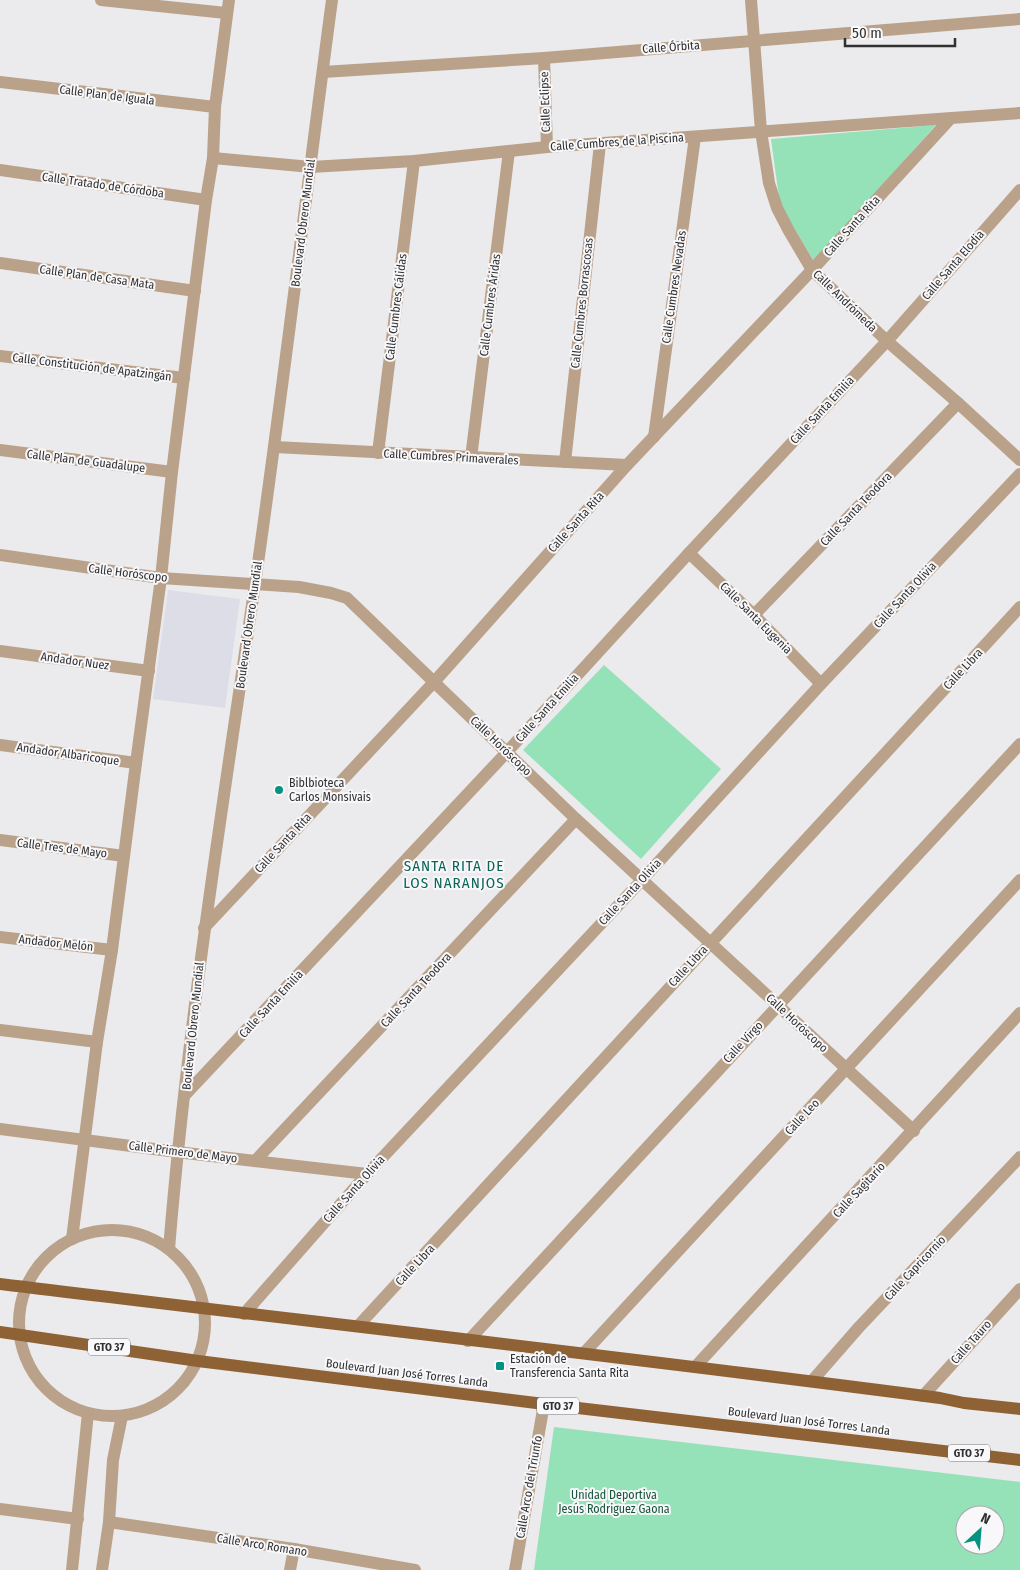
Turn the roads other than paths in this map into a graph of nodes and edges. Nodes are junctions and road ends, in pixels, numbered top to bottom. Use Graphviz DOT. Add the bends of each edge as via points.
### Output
graph roads {
  1 [pos="101,0"];
  2 [pos="332,0"];
  3 [pos="751,0"];
  4 [pos="228,6"];
  5 [pos="1020,19"];
  6 [pos="755,42"];
  7 [pos="544,58"];
  8 [pos="322,72"];
  9 [pos="0,82"];
  10 [pos="215,107"];
  11 [pos="1020,113"];
  12 [pos="951,118"];
  13 [pos="761,131"];
  14 [pos="695,137"];
  15 [pos="600,144"];
  16 [pos="547,147"];
  17 [pos="509,152"];
  18 [pos="214,158"];
  19 [pos="414,161"];
  20 [pos="310,167"];
  21 [pos="0,170"];
  22 [pos="1020,190"];
  23 [pos="206,200"];
  24 [pos="0,264"];
  25 [pos="812,270"];
  26 [pos="195,291"];
  27 [pos="887,341"];
  28 [pos="0,356"];
  29 [pos="184,378"];
  30 [pos="958,403"];
  31 [pos="654,437"];
  32 [pos="275,446"];
  33 [pos="0,450"];
  34 [pos="378,453"];
  35 [pos="471,458"];
  36 [pos="1020,460"];
  37 [pos="565,462"];
  38 [pos="627,465"];
  39 [pos="172,472"];
  40 [pos="1020,474"];
  41 [pos="689,553"];
  42 [pos="0,556"];
  43 [pos="162,578"];
  44 [pos="255,584"];
  45 [pos="1020,607"];
  46 [pos="754,615"];
  47 [pos="0,651"];
  48 [pos="149,671"];
  49 [pos="435,681"];
  50 [pos="821,684"];
  51 [pos="0,744"];
  52 [pos="1020,744"];
  53 [pos="507,752"];
  54 [pos="136,763"];
  55 [pos="576,819"];
  56 [pos="0,840"];
  57 [pos="124,856"];
  58 [pos="642,880"];
  59 [pos="1020,880"];
  60 [pos="204,928"];
  61 [pos="0,937"];
  62 [pos="710,943"];
  63 [pos="112,950"];
  64 [pos="777,1005"];
  65 [pos="1020,1013"];
  66 [pos="0,1030"];
  67 [pos="97,1042"];
  68 [pos="846,1068"];
  69 [pos="185,1095"];
  70 [pos="0,1129"];
  71 [pos="914,1131"];
  72 [pos="84,1140"];
  73 [pos="177,1152"];
  74 [pos="1020,1157"];
  75 [pos="255,1161"];
  76 [pos="367,1174"];
  77 [pos="72,1239"];
  78 [pos="169,1249"];
  79 [pos="0,1284"];
  80 [pos="26,1287"];
  81 [pos="1020,1288"];
  82 [pos="204,1309"];
  83 [pos="244,1314"];
  84 [pos="358,1326"];
  85 [pos="0,1332"];
  86 [pos="20,1334"];
  87 [pos="468,1341"];
  88 [pos="584,1353"];
  89 [pos="198,1361"];
  90 [pos="696,1366"];
  91 [pos="812,1381"];
  92 [pos="923,1396"];
  93 [pos="544,1404"];
  94 [pos="1020,1409"];
  95 [pos="88,1413"];
  96 [pos="122,1416"];
  97 [pos="1020,1460"];
  98 [pos="0,1509"];
  99 [pos="78,1519"];
  100 [pos="109,1522"];
  101 [pos="294,1549"];
  102 [pos="72,1570"];
  103 [pos="102,1570"];
  104 [pos="290,1570"];
  105 [pos="415,1570"];
  106 [pos="515,1570"];
  1 -- 4 [label="street"];
  2 -- 8 [label="street, Boulevard Obrero Mundial"];
  3 -- 6 [label="street, Calle Andrómeda"];
  4 -- 10 [label="street"];
  5 -- 6 [label="street, Calle Órbita"];
  6 -- 7 [label="street, Calle Órbita"];
  6 -- 13 [label="street, Calle Andrómeda"];
  7 -- 8 [label="street, Calle Órbita"];
  7 -- 16 [label="street, Calle Eclipse"];
  8 -- 20 [label="street, Boulevard Obrero Mundial"];
  9 -- 10 [label="street, Calle Plan de Iguala"];
  10 -- 18 [label="street"];
  11 -- 12 [label="street, Calle Cumbres de la Piscina"];
  12 -- 13 [label="street, Calle Cumbres de la Piscina"];
  12 -- 25 [label="street, Calle Santa Rita"];
  13 -- 14 [label="street, Calle Cumbres de la Piscina"];
  13 -- 25 [label="street, Calle Andrómeda" via="769,183 777,208"];
  14 -- 15 [label="street, Calle Cumbres de la Piscina"];
  14 -- 31 [label="street, Calle Cumbres Nevadas"];
  15 -- 16 [label="street, Calle Cumbres de la Piscina"];
  15 -- 37 [label="street, Calle Cumbres Borrascosas"];
  16 -- 17 [label="street, Calle Cumbres de la Piscina"];
  17 -- 19 [label="street, Calle Cumbres de la Piscina"];
  17 -- 35 [label="street, Calle Cumbres Áridas"];
  18 -- 20 [label="street, Calle Cumbres de la Piscina"];
  18 -- 23 [label="street"];
  19 -- 20 [label="street, Calle Cumbres de la Piscina"];
  19 -- 34 [label="street, Calle Cumbres Cálidas"];
  20 -- 32 [label="street, Boulevard Obrero Mundial"];
  21 -- 23 [label="street, Calle Tratado de Córdoba"];
  22 -- 27 [label="street, Calle Santa Elodia"];
  23 -- 26 [label="street"];
  24 -- 26 [label="street, Calle Plan de Casa Mata"];
  25 -- 27 [label="street, Calle Andrómeda"];
  25 -- 31 [label="street, Calle Santa Rita"];
  26 -- 29 [label="street"];
  27 -- 30 [label="street, Calle Andrómeda"];
  27 -- 41 [label="street, Calle Santa Emilia"];
  28 -- 29 [label="street, Calle Constitución de Apatzingán"];
  29 -- 39 [label="street"];
  30 -- 36 [label="street, Calle Andrómeda"];
  30 -- 46 [label="street, Calle Santa Teodora"];
  31 -- 38 [label="street, Calle Santa Rita"];
  32 -- 34 [label="street, Calle Cumbres Primaverales"];
  32 -- 44 [label="street, Boulevard Obrero Mundial"];
  33 -- 39 [label="street, Calle Plan de Guadalupe"];
  34 -- 35 [label="street, Calle Cumbres Primaverales"];
  35 -- 37 [label="street, Calle Cumbres Primaverales"];
  37 -- 38 [label="street, Calle Cumbres Primaverales"];
  38 -- 49 [label="street, Calle Santa Rita"];
  39 -- 43 [label="street"];
  40 -- 50 [label="street, Calle Santa Olivia"];
  41 -- 46 [label="street, Calle Santa Eugenia"];
  41 -- 53 [label="street, Calle Santa Emilia"];
  42 -- 43 [label="street, Calle Horóscopo"];
  43 -- 44 [label="street, Calle Horóscopo"];
  43 -- 48 [label="street"];
  44 -- 49 [label="street, Calle Horóscopo" via="299,587 347,598"];
  44 -- 60 [label="street, Boulevard Obrero Mundial"];
  45 -- 62 [label="street, Calle Libra"];
  46 -- 50 [label="street, Calle Santa Eugenia"];
  47 -- 48 [label="street, Andador Nuez"];
  48 -- 54 [label="street"];
  49 -- 53 [label="street, Calle Horóscopo"];
  49 -- 60 [label="street, Calle Santa Rita"];
  50 -- 58 [label="street, Calle Santa Olivia"];
  51 -- 54 [label="street, Andador Albaricoque"];
  52 -- 64 [label="street, Calle Virgo"];
  53 -- 55 [label="street, Calle Horóscopo"];
  53 -- 69 [label="street, Calle Santa Emilia"];
  54 -- 57 [label="street"];
  55 -- 58 [label="street, Calle Horóscopo"];
  55 -- 75 [label="street, Calle Santa Teodora"];
  56 -- 57 [label="street, Calle Tres de Mayo"];
  57 -- 63 [label="street"];
  58 -- 62 [label="street, Calle Horóscopo"];
  58 -- 76 [label="street, Calle Santa Olivia"];
  59 -- 68 [label="street, Calle Leo"];
  60 -- 69 [label="street, Boulevard Obrero Mundial"];
  61 -- 63 [label="street, Andador Melón"];
  62 -- 64 [label="street, Calle Horóscopo"];
  62 -- 84 [label="street, Calle Libra"];
  63 -- 67 [label="street"];
  64 -- 68 [label="street, Calle Horóscopo"];
  64 -- 87 [label="street, Calle Virgo"];
  65 -- 71 [label="street, Calle Sagitario"];
  66 -- 67 [label="street"];
  67 -- 72 [label="street"];
  68 -- 71 [label="street, Calle Horóscopo"];
  68 -- 88 [label="street, Calle Leo"];
  69 -- 73 [label="street, Boulevard Obrero Mundial"];
  70 -- 72 [label="street, Calle Primero de Mayo"];
  71 -- 90 [label="street, Calle Sagitario"];
  72 -- 73 [label="street, Calle Primero de Mayo"];
  72 -- 77 [label="street"];
  73 -- 75 [label="street, Calle Primero de Mayo"];
  73 -- 78 [label="street, Boulevard Obrero Mundial"];
  74 -- 91 [label="street, Calle Capricornio"];
  75 -- 76 [label="street, Calle Primero de Mayo"];
  76 -- 83 [label="street, Calle Santa Olivia"];
  77 -- 78 [label="street" via="96,1232 122,1231 146,1237"];
  77 -- 80 [label="street" via="45,1259"];
  78 -- 82 [label="street" via="192,1276"];
  79 -- 80 [label="main road"];
  80 -- 82 [label="main road"];
  80 -- 86 [label="street" via="20,1310"];
  81 -- 92 [label="street, Calle Tauro"];
  82 -- 83 [label="main road"];
  82 -- 89 [label="street" via="206,1329"];
  83 -- 84 [label="main road"];
  84 -- 87 [label="main road"];
  85 -- 86 [label="main road, Boulevard Juan José Torres Landa / GTO 37"];
  86 -- 89 [label="main road, Boulevard Juan José Torres Landa / GTO 37"];
  86 -- 95 [label="street" via="25,1356 35,1375 68,1405"];
  87 -- 88 [label="main road"];
  88 -- 90 [label="main road"];
  89 -- 93 [label="main road, Boulevard Juan José Torres Landa / GTO 37"];
  89 -- 96 [label="street" via="185,1382 168,1398 146,1410"];
  90 -- 91 [label="main road"];
  91 -- 92 [label="main road"];
  92 -- 94 [label="main road"];
  93 -- 97 [label="main road, Boulevard Juan José Torres Landa / GTO 37"];
  93 -- 106 [label="street, Calle Arco del Triunfo"];
  95 -- 96 [label="street"];
  95 -- 99 [label="street"];
  96 -- 100 [label="street" via="113,1460"];
  98 -- 99 [label="street"];
  99 -- 102 [label="street"];
  100 -- 101 [label="street, Calle Arco Romano"];
  100 -- 103 [label="street"];
  101 -- 104 [label="street"];
  101 -- 105 [label="street, Calle Arco Romano"];
}
